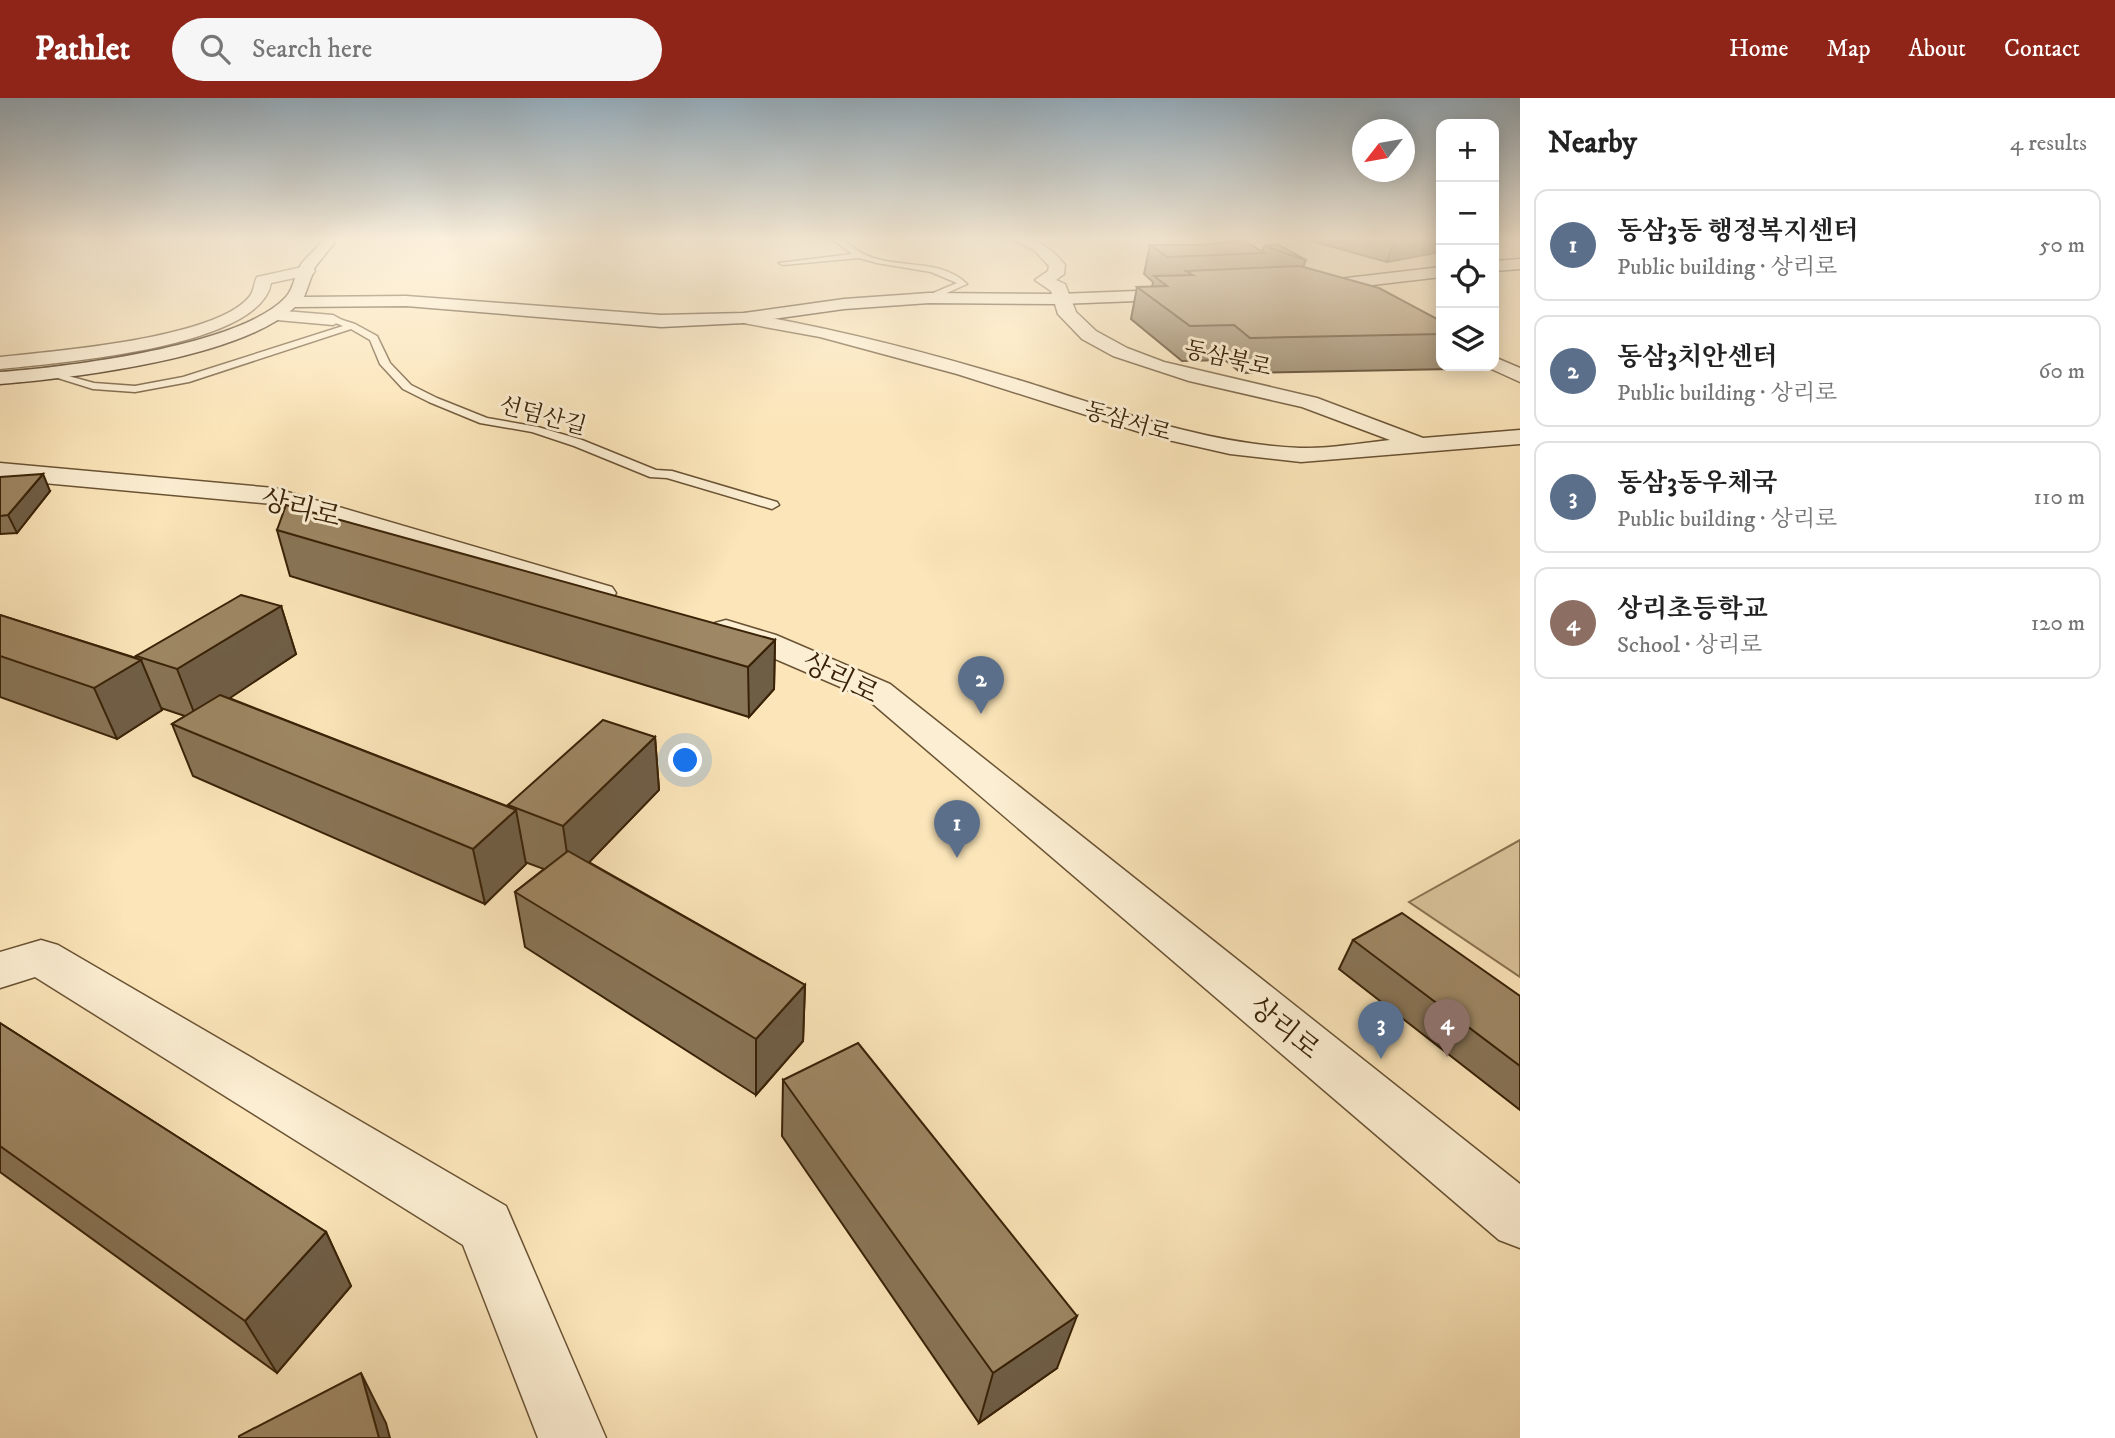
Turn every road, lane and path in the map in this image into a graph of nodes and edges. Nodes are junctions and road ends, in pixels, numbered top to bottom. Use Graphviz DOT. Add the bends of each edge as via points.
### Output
graph roads {
  1 [pos="1059,299"];
  2 [pos="256,300"];
  3 [pos="293,300"];
  4 [pos="400,300"];
  5 [pos="907,300"];
  6 [pos="1328,300"];
  7 [pos="406,301"];
  8 [pos="291,302"];
  9 [pos="1340,302"];
  10 [pos="496,308"];
  11 [pos="272,315"];
  12 [pos="744,318"];
  13 [pos="333,320"];
  14 [pos="352,326"];
  15 [pos="1499,350"];
  16 [pos="1520,356"];
  17 [pos="146,359"];
  18 [pos="0,363"];
  19 [pos="1499,366"];
  20 [pos="50,374"];
  21 [pos="1520,376"];
  22 [pos="0,378"];
  23 [pos="1520,437"];
  24 [pos="1421,445"];
  25 [pos="0,471"];
  26 [pos="772,505"];
  27 [pos="632,602"];
  28 [pos="698,622"];
  29 [pos="0,970"];
  30 [pos="1520,1220"];
  31 [pos="572,1438"];
  1 -- 24 [label="street, 동삼북로" via="1082,331 1141,362 1328,408"];
  2 -- 18 [label="street" via="231,319 193,331 76,355"];
  3 -- 8 [label="street"];
  4 -- 7 [label="street"];
  5 -- 12 [label="street"];
  6 -- 9 [label="street"];
  7 -- 8 [label="street"];
  7 -- 10 [label="street"];
  8 -- 11 [label="street"];
  10 -- 12 [label="street" via="661,321"];
  10 -- 13 [label="street" via="390,312"];
  11 -- 13 [label="street"];
  11 -- 17 [label="street" via="230,334"];
  12 -- 24 [label="street, 동삼서로" via="822,332 1163,432 1230,447 1301,455"];
  13 -- 14 [label="lane, 선덤산길"];
  13 -- 17 [label="street" via="202,352"];
  14 -- 20 [label="lane" via="185,380 135,389 93,386"];
  14 -- 26 [label="lane, 선덤산길" via="374,338 385,364 407,387 433,400 484,421 534,429 578,443 654,474 668,474"];
  15 -- 16 [label="street"];
  17 -- 20 [label="street"];
  19 -- 21 [label="street"];
  20 -- 22 [label="street"];
  23 -- 24 [label="street, 동삼서로"];
  25 -- 27 [label="street, 상리로" via="274,496"];
  28 -- 30 [label="street, 상리로" via="764,642 878,691"];
  29 -- 31 [label="street" via="41,958 485,1226"];
}
